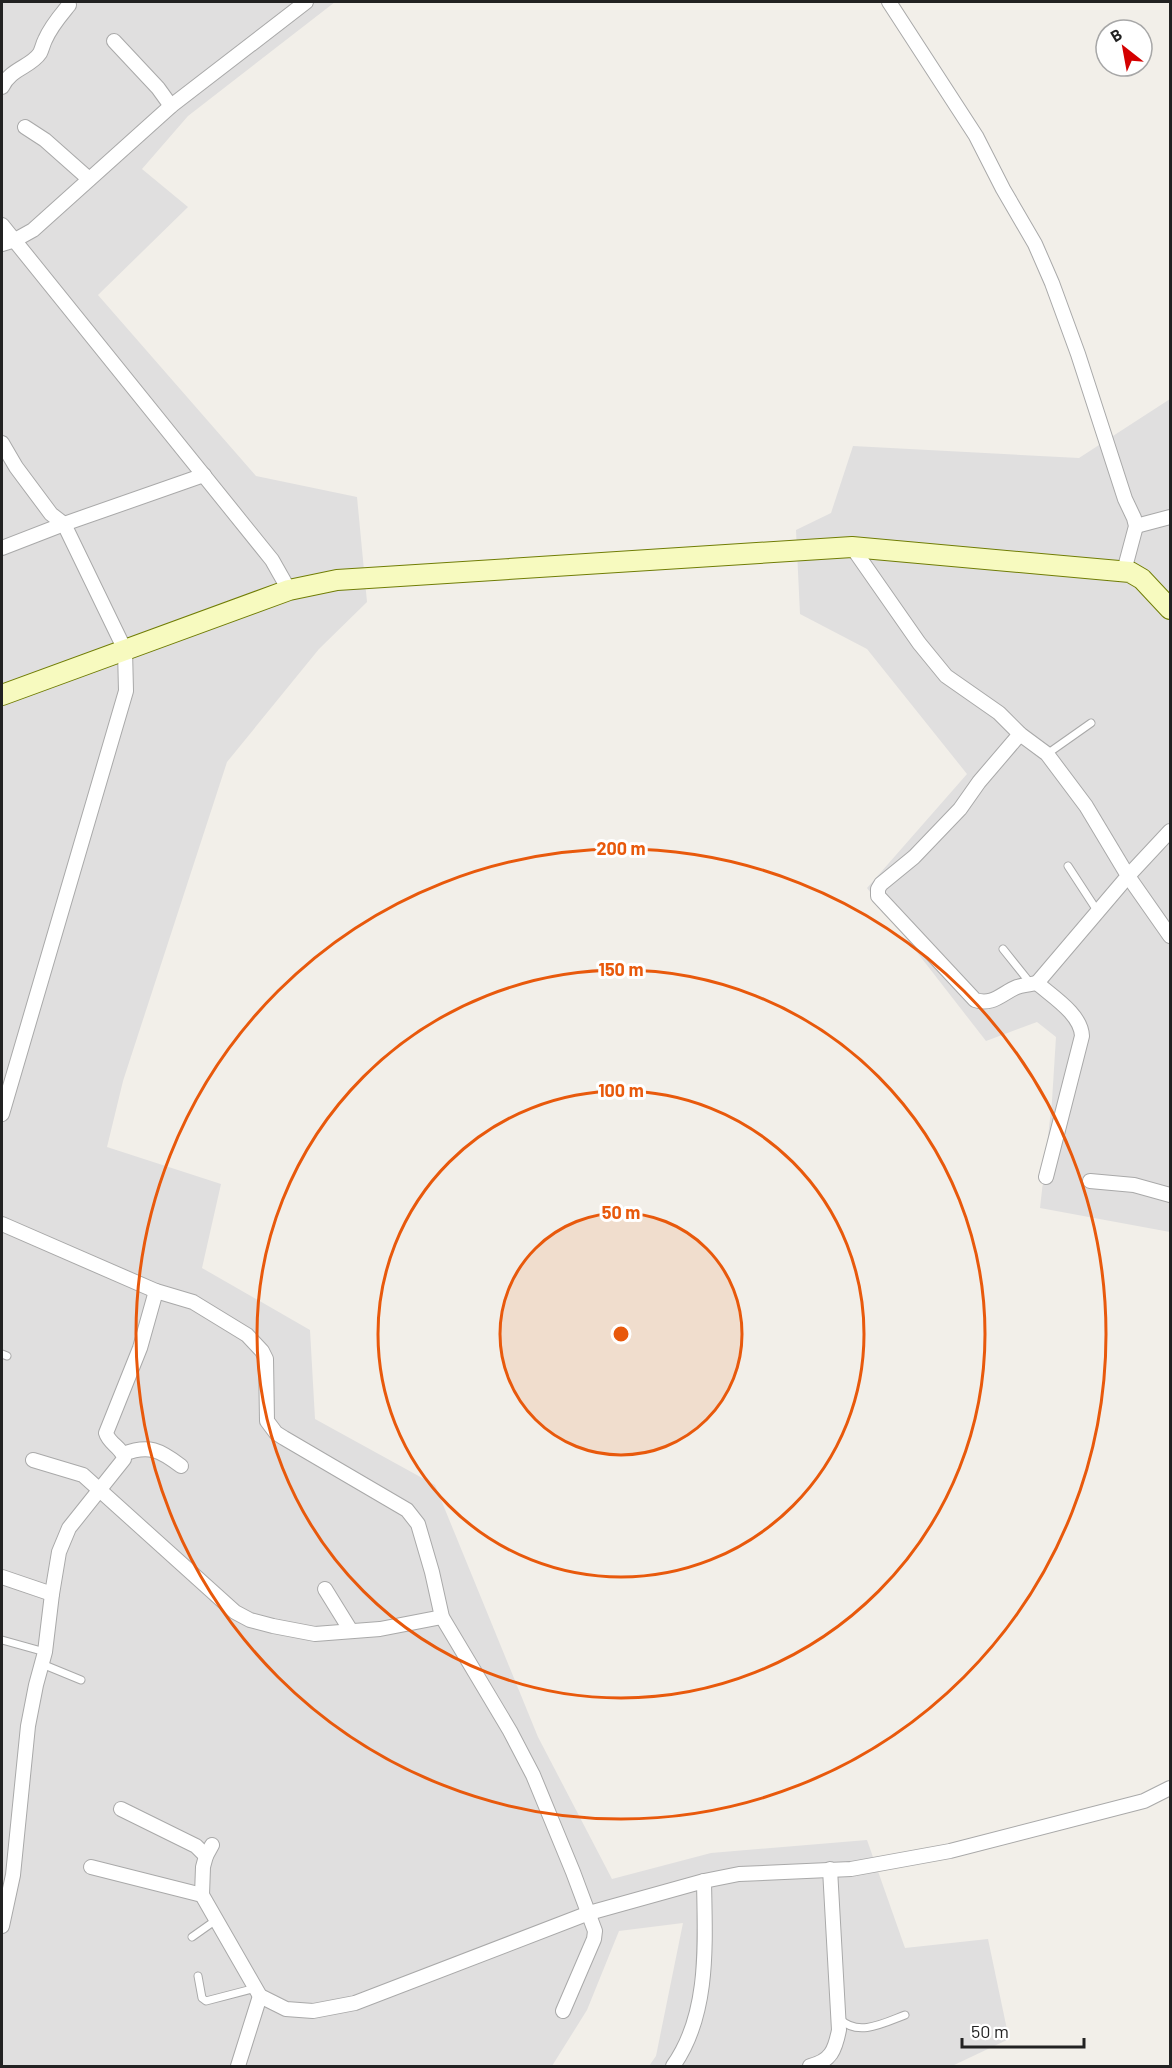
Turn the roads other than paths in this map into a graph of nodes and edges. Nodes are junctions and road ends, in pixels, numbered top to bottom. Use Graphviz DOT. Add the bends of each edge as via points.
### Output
graph roads {
  1 [pos="889,2"];
  2 [pos="300,3"];
  3 [pos="69,5"];
  4 [pos="114,41"];
  5 [pos="2,87"];
  6 [pos="171,106"];
  7 [pos="25,127"];
  8 [pos="89,179"];
  9 [pos="2,225"];
  10 [pos="8,242"];
  11 [pos="2,443"];
  12 [pos="204,475"];
  13 [pos="1170,517"];
  14 [pos="64,524"];
  15 [pos="1136,526"];
  16 [pos="852,547"];
  17 [pos="2,548"];
  18 [pos="1124,571"];
  19 [pos="289,590"];
  20 [pos="1170,609"];
  21 [pos="124,650"];
  22 [pos="2,695"];
  23 [pos="1091,723"];
  24 [pos="1020,734"];
  25 [pos="1047,754"];
  26 [pos="1170,831"];
  27 [pos="1068,866"];
  28 [pos="1128,876"];
  29 [pos="1098,912"];
  30 [pos="1170,936"];
  31 [pos="1003,950"];
  32 [pos="1034,984"];
  33 [pos="2,1114"];
  34 [pos="1046,1177"];
  35 [pos="1090,1181"];
  36 [pos="1170,1195"];
  37 [pos="2,1224"];
  38 [pos="156,1291"];
  39 [pos="123,1454"];
  40 [pos="33,1460"];
  41 [pos="181,1466"];
  42 [pos="100,1490"];
  43 [pos="2,1577"];
  44 [pos="326,1589"];
  45 [pos="52,1594"];
  46 [pos="442,1617"];
  47 [pos="351,1631"];
  48 [pos="2,1640"];
  49 [pos="44,1658"];
  50 [pos="81,1680"];
  51 [pos="1170,1788"];
  52 [pos="121,1809"];
  53 [pos="91,1867"];
  54 [pos="830,1869"];
  55 [pos="704,1881"];
  56 [pos="202,1894"];
  57 [pos="589,1913"];
  58 [pos="2,1920"];
  59 [pos="216,1920"];
  60 [pos="192,1937"];
  61 [pos="198,1976"];
  62 [pos="258,1992"];
  63 [pos="563,2011"];
  64 [pos="905,2015"];
  65 [pos="838,2018"];
  66 [pos="238,2067"];
  67 [pos="673,2067"];
  68 [pos="810,2067"];
  1 -- 15 [label="street" via="975,136 1035,244"];
  2 -- 6 [label="street"];
  3 -- 5 [label="street" via="54,23 40,53 15,70"];
  4 -- 6 [label="street"];
  6 -- 8 [label="street"];
  7 -- 8 [label="street"];
  8 -- 10 [label="street" via="33,230"];
  9 -- 10 [label="street"];
  10 -- 12 [label="street"];
  11 -- 14 [label="street" via="51,514"];
  12 -- 14 [label="street"];
  12 -- 19 [label="street" via="272,560"];
  13 -- 15 [label="street"];
  14 -- 17 [label="street"];
  14 -- 21 [label="street"];
  15 -- 18 [label="street"];
  16 -- 18 [label="street"];
  16 -- 19 [label="street" via="337,580"];
  16 -- 24 [label="street" via="946,676 999,712"];
  18 -- 20 [label="street" via="1142,579"];
  19 -- 21 [label="street"];
  21 -- 22 [label="street"];
  21 -- 33 [label="street" via="126,691"];
  23 -- 25 [label="lane"];
  24 -- 25 [label="street"];
  24 -- 32 [label="street" via="952,817 914,857 881,884 878,896 975,1000 992,1002 1015,988"];
  25 -- 28 [label="street" via="1086,806"];
  26 -- 28 [label="street"];
  27 -- 29 [label="lane"];
  28 -- 29 [label="street"];
  28 -- 30 [label="street"];
  29 -- 32 [label="street"];
  31 -- 32 [label="lane"];
  32 -- 34 [label="street" via="1074,1016 1083,1036"];
  35 -- 36 [label="street" via="1134,1185"];
  37 -- 38 [label="street"];
  38 -- 39 [label="street" via="140,1348 106,1433"];
  38 -- 46 [label="street" via="193,1302 238,1328 262,1351 266,1359 267,1420 276,1433 413,1516"];
  39 -- 41 [label="street" via="151,1448"];
  39 -- 42 [label="street" via="122,1464"];
  40 -- 42 [label="street" via="83,1475"];
  42 -- 45 [label="street" via="69,1528 59,1552"];
  42 -- 47 [label="street" via="235,1612 262,1623 315,1634"];
  43 -- 45 [label="street"];
  44 -- 47 [label="street"];
  45 -- 49 [label="street"];
  46 -- 47 [label="street"];
  46 -- 57 [label="street" via="533,1775"];
  48 -- 49 [label="lane"];
  49 -- 50 [label="lane"];
  49 -- 58 [label="street" via="28,1726 13,1875"];
  51 -- 54 [label="street" via="1144,1801 950,1851 851,1869"];
  52 -- 56 [label="street" via="209,1851 201,1880"];
  53 -- 56 [label="street"];
  54 -- 55 [label="street" via="739,1874"];
  54 -- 65 [label="street"];
  55 -- 57 [label="street"];
  55 -- 67 [label="street" via="704,1966 698,2008 690,2035"];
  56 -- 59 [label="street"];
  57 -- 62 [label="street" via="355,2003 314,2011 286,2009"];
  57 -- 63 [label="street" via="594,1939"];
  59 -- 60 [label="lane"];
  59 -- 62 [label="street"];
  61 -- 62 [label="lane" via="206,2001"];
  62 -- 66 [label="street"];
  64 -- 65 [label="lane" via="856,2029"];
  65 -- 68 [label="street" via="833,2050 824,2062"];
}
